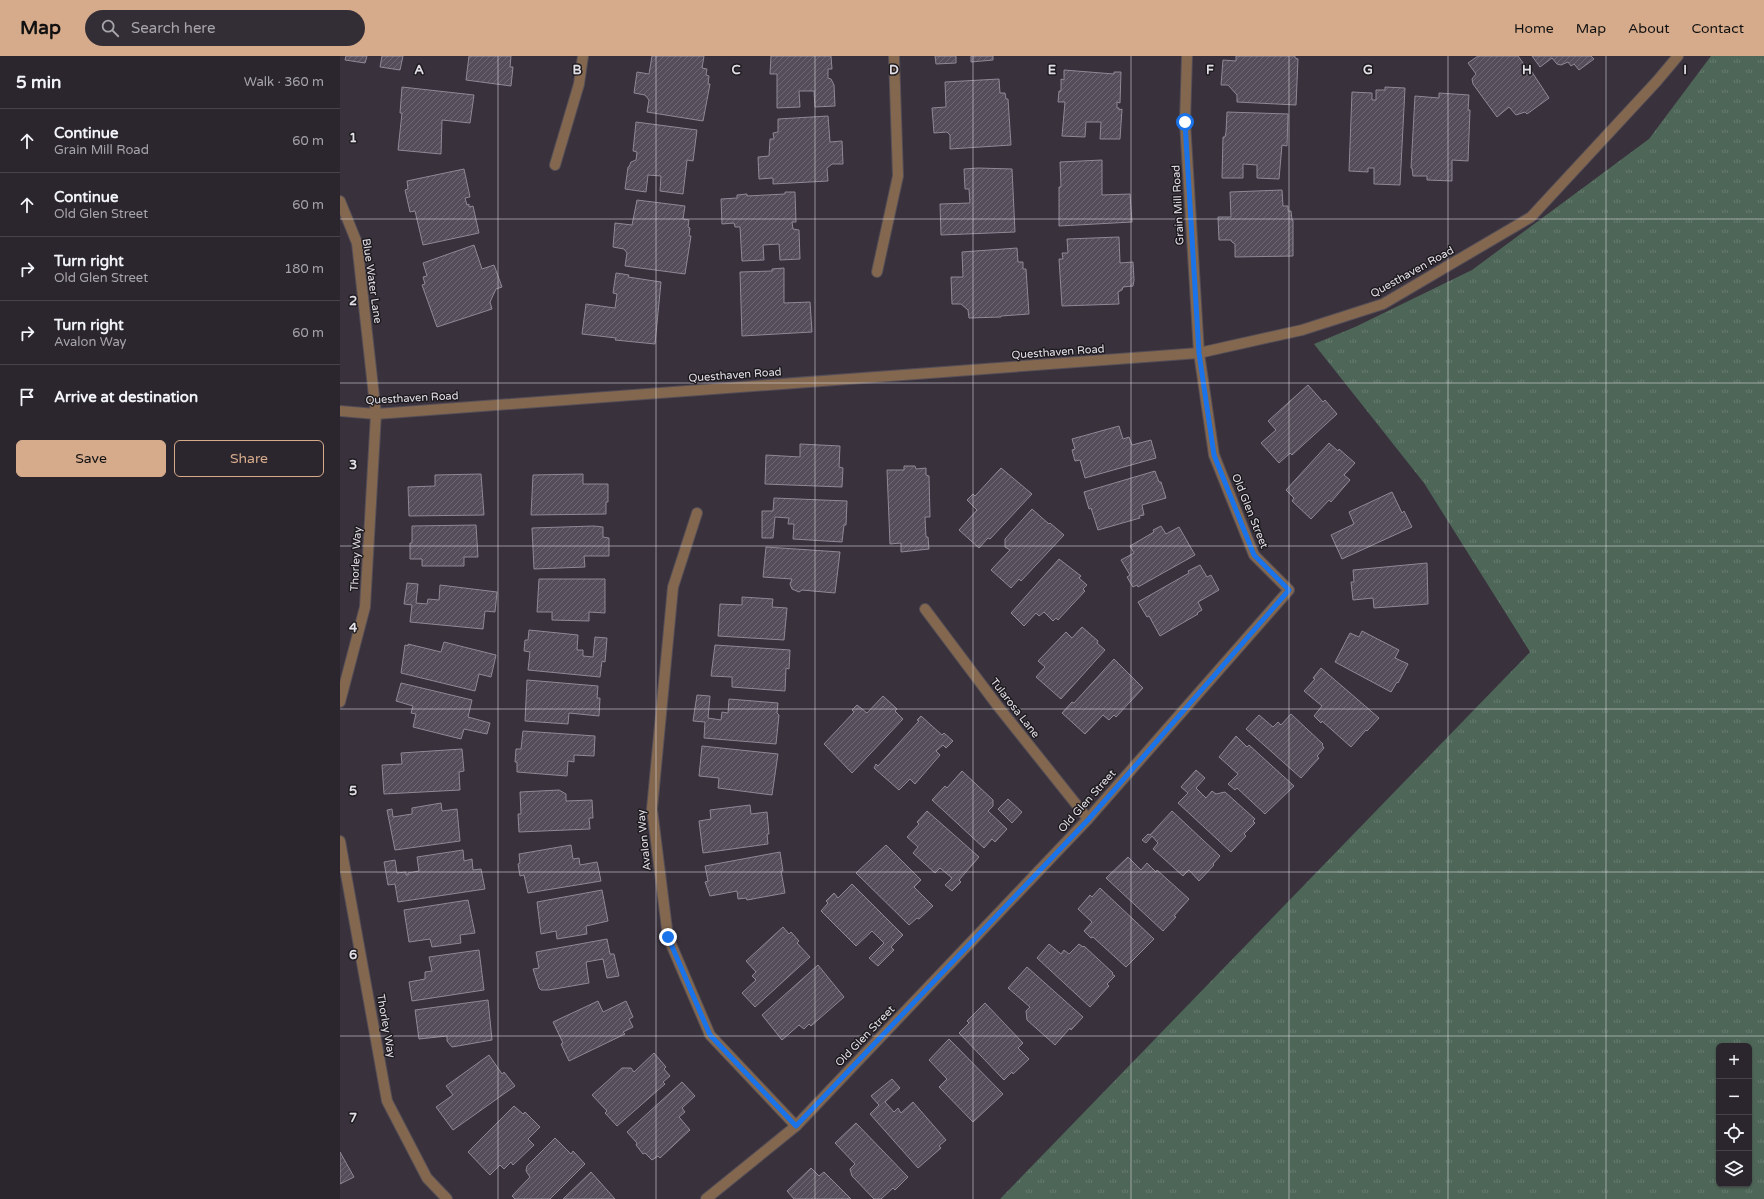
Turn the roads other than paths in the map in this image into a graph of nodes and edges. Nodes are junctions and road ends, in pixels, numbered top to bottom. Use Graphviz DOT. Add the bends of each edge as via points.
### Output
graph roads {
  1 [pos="583,56"];
  2 [pos="894,56"];
  3 [pos="1187,56"];
  4 [pos="1678,56"];
  5 [pos="555,165"];
  6 [pos="340,201"];
  7 [pos="877,272"];
  8 [pos="1199,353"];
  9 [pos="340,411"];
  10 [pos="376,414"];
  11 [pos="697,512"];
  12 [pos="925,609"];
  13 [pos="340,702"];
  14 [pos="1088,820"];
  15 [pos="340,841"];
  16 [pos="796,1126"];
  17 [pos="447,1199"];
  18 [pos="706,1199"];
  1 -- 5 [label="street" via="579,84"];
  2 -- 7 [label="street" via="898,176"];
  3 -- 8 [label="street, Grain Mill Road" via="1185,122"];
  4 -- 8 [label="street, Questhaven Road" via="1531,217 1383,304 1302,330"];
  6 -- 10 [label="street, Blue Water Lane" via="357,243"];
  8 -- 10 [label="street, Questhaven Road"];
  8 -- 14 [label="street, Old Glen Street" via="1214,455 1254,555 1289,590"];
  9 -- 10 [label="street, Questhaven Road"];
  10 -- 13 [label="street, Thorley Way" via="365,607"];
  11 -- 16 [label="street, Avalon Way" via="673,587 652,809 668,937 710,1035"];
  12 -- 14 [label="street, Tularosa Lane" via="997,706"];
  14 -- 16 [label="street, Old Glen Street"];
  15 -- 17 [label="street, Thorley Way" via="387,1101 427,1178"];
  16 -- 18 [label="street, Old Glen Street"];
}
